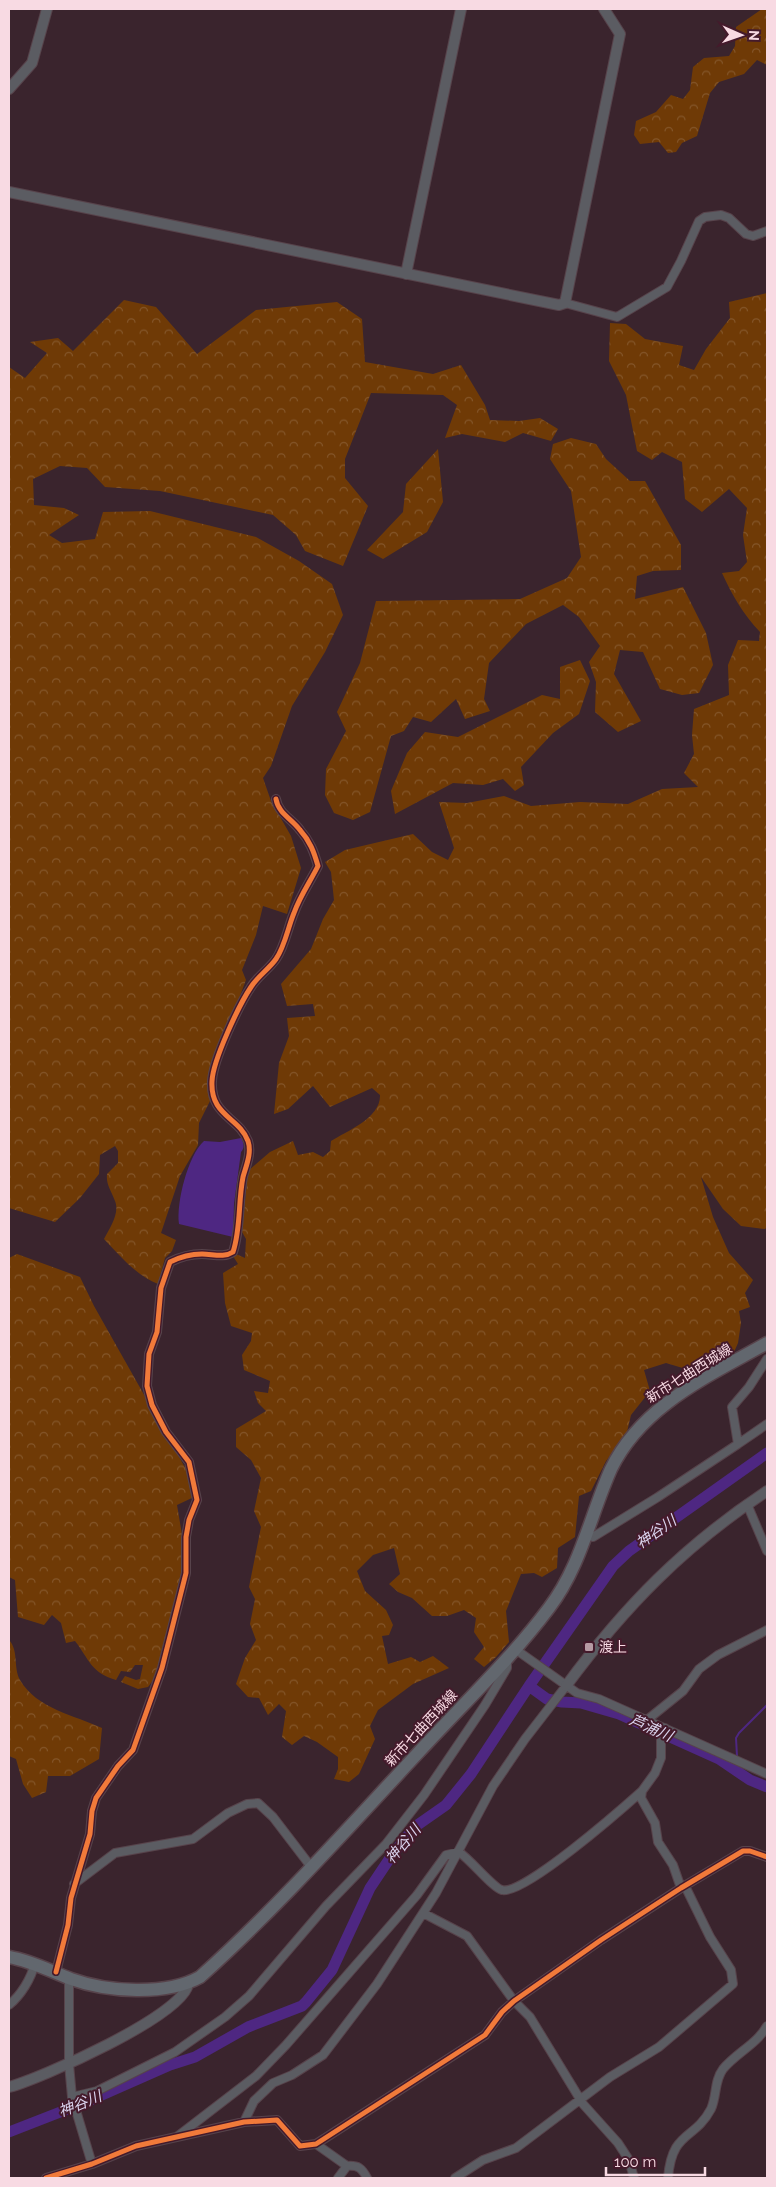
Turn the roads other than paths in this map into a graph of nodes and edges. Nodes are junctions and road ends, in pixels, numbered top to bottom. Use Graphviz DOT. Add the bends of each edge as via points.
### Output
graph roads {
  1 [pos="47,9"];
  2 [pos="460,9"];
  3 [pos="604,9"];
  4 [pos="9,90"];
  5 [pos="9,192"];
  6 [pos="767,231"];
  7 [pos="406,274"];
  8 [pos="565,303"];
  9 [pos="276,799"];
  10 [pos="767,1345"];
  11 [pos="767,1359"];
  12 [pos="767,1424"];
  13 [pos="738,1444"];
  14 [pos="767,1490"];
  15 [pos="747,1504"];
  16 [pos="587,1535"];
  17 [pos="767,1551"];
  18 [pos="767,1630"];
  19 [pos="514,1654"];
  20 [pos="564,1685"];
  21 [pos="647,1720"];
  22 [pos="662,1732"];
  23 [pos="767,1774"];
  24 [pos="642,1791"];
  25 [pos="459,1852"];
  26 [pos="767,1857"];
  27 [pos="312,1868"];
  28 [pos="74,1884"];
  29 [pos="683,1887"];
  30 [pos="423,1913"];
  31 [pos="9,1957"];
  32 [pos="35,1963"];
  33 [pos="56,1972"];
  34 [pos="69,1978"];
  35 [pos="188,1984"];
  36 [pos="514,2001"];
  37 [pos="9,2005"];
  38 [pos="767,2026"];
  39 [pos="69,2064"];
  40 [pos="9,2087"];
  41 [pos="73,2098"];
  42 [pos="581,2099"];
  43 [pos="244,2122"];
  44 [pos="177,2137"];
  45 [pos="316,2144"];
  46 [pos="92,2161"];
  47 [pos="347,2166"];
  48 [pos="46,2178"];
  49 [pos="338,2178"];
  50 [pos="367,2178"];
  51 [pos="455,2178"];
  52 [pos="634,2178"];
  53 [pos="668,2178"];
  1 -- 4 [label="street" via="32,63"];
  2 -- 7 [label="street"];
  3 -- 8 [label="street" via="620,34"];
  5 -- 7 [label="street"];
  6 -- 8 [label="street" via="753,236 746,234 729,218 705,217 699,221 667,287 617,317"];
  7 -- 8 [label="street" via="559,305"];
  9 -- 28 [label="street" via="280,812 312,846 318,866 300,899 276,959 243,1001 212,1080 218,1107 244,1135 249,1146 237,1242 233,1252 227,1256 200,1254 182,1256 170,1262 161,1288 157,1332 148,1354 147,1386 152,1405 166,1432 189,1462 197,1500 186,1537 186,1573 156,1689 133,1750 96,1798 90,1834"];
  10 -- 16 [label="main road, 新市七曲西城線" via="668,1401 650,1416 612,1469"];
  11 -- 13 [label="street" via="732,1407"];
  12 -- 13 [label="street"];
  13 -- 16 [label="street" via="593,1537"];
  14 -- 15 [label="street"];
  15 -- 17 [label="street"];
  15 -- 20 [label="street" via="688,1549 646,1589"];
  16 -- 19 [label="main road, 新市七曲西城線" via="571,1573"];
  18 -- 21 [label="street" via="718,1654 699,1669 683,1690"];
  19 -- 20 [label="street"];
  19 -- 27 [label="main road, 新市七曲西城線"];
  19 -- 41 [label="street" via="485,1705 386,1844 326,1906 249,1996 175,2052 97,2091"];
  20 -- 21 [label="street" via="576,1693 599,1699"];
  20 -- 25 [label="street" via="493,1786"];
  21 -- 22 [label="street"];
  22 -- 23 [label="street"];
  22 -- 24 [label="street" via="661,1758"];
  24 -- 25 [label="street" via="604,1826 535,1877 511,1890 494,1886 473,1862"];
  24 -- 29 [label="street" via="641,1798 655,1823 658,1842"];
  25 -- 30 [label="street"];
  25 -- 44 [label="street" via="446,1855 417,1895 256,2076"];
  26 -- 29 [label="street" via="743,1852"];
  27 -- 28 [label="street" via="273,1817 258,1803 247,1804 228,1813 193,1839 115,1853"];
  27 -- 35 [label="main road, 新市七曲西城線" via="234,1946"];
  28 -- 33 [label="street"];
  29 -- 36 [label="street"];
  29 -- 42 [label="street" via="731,1970 733,1984 659,2047"];
  30 -- 36 [label="street" via="467,1936"];
  30 -- 43 [label="street" via="377,1984 324,2055 273,2083 254,2101"];
  31 -- 32 [label="main road, 新市七曲西城線"];
  32 -- 33 [label="main road, 新市七曲西城線"];
  32 -- 37 [label="street" via="26,1985"];
  33 -- 34 [label="main road, 新市七曲西城線"];
  34 -- 35 [label="main road, 新市七曲西城線" via="89,1985 115,1988 154,1989"];
  34 -- 39 [label="street"];
  35 -- 39 [label="street" via="184,1994 159,2015"];
  36 -- 42 [label="street" via="530,2017"];
  36 -- 45 [label="street" via="485,2035"];
  38 -- 53 [label="street" via="723,2070 706,2118 684,2136 672,2153"];
  39 -- 40 [label="street"];
  39 -- 41 [label="street"];
  41 -- 46 [label="street"];
  42 -- 51 [label="street" via="516,2148 483,2160"];
  42 -- 52 [label="street" via="618,2143 629,2160"];
  43 -- 44 [label="street"];
  43 -- 45 [label="street" via="277,2120 300,2146"];
  44 -- 46 [label="street"];
  45 -- 47 [label="street"];
  46 -- 48 [label="street"];
  47 -- 49 [label="street"];
  47 -- 50 [label="street" via="362,2169"];
}
